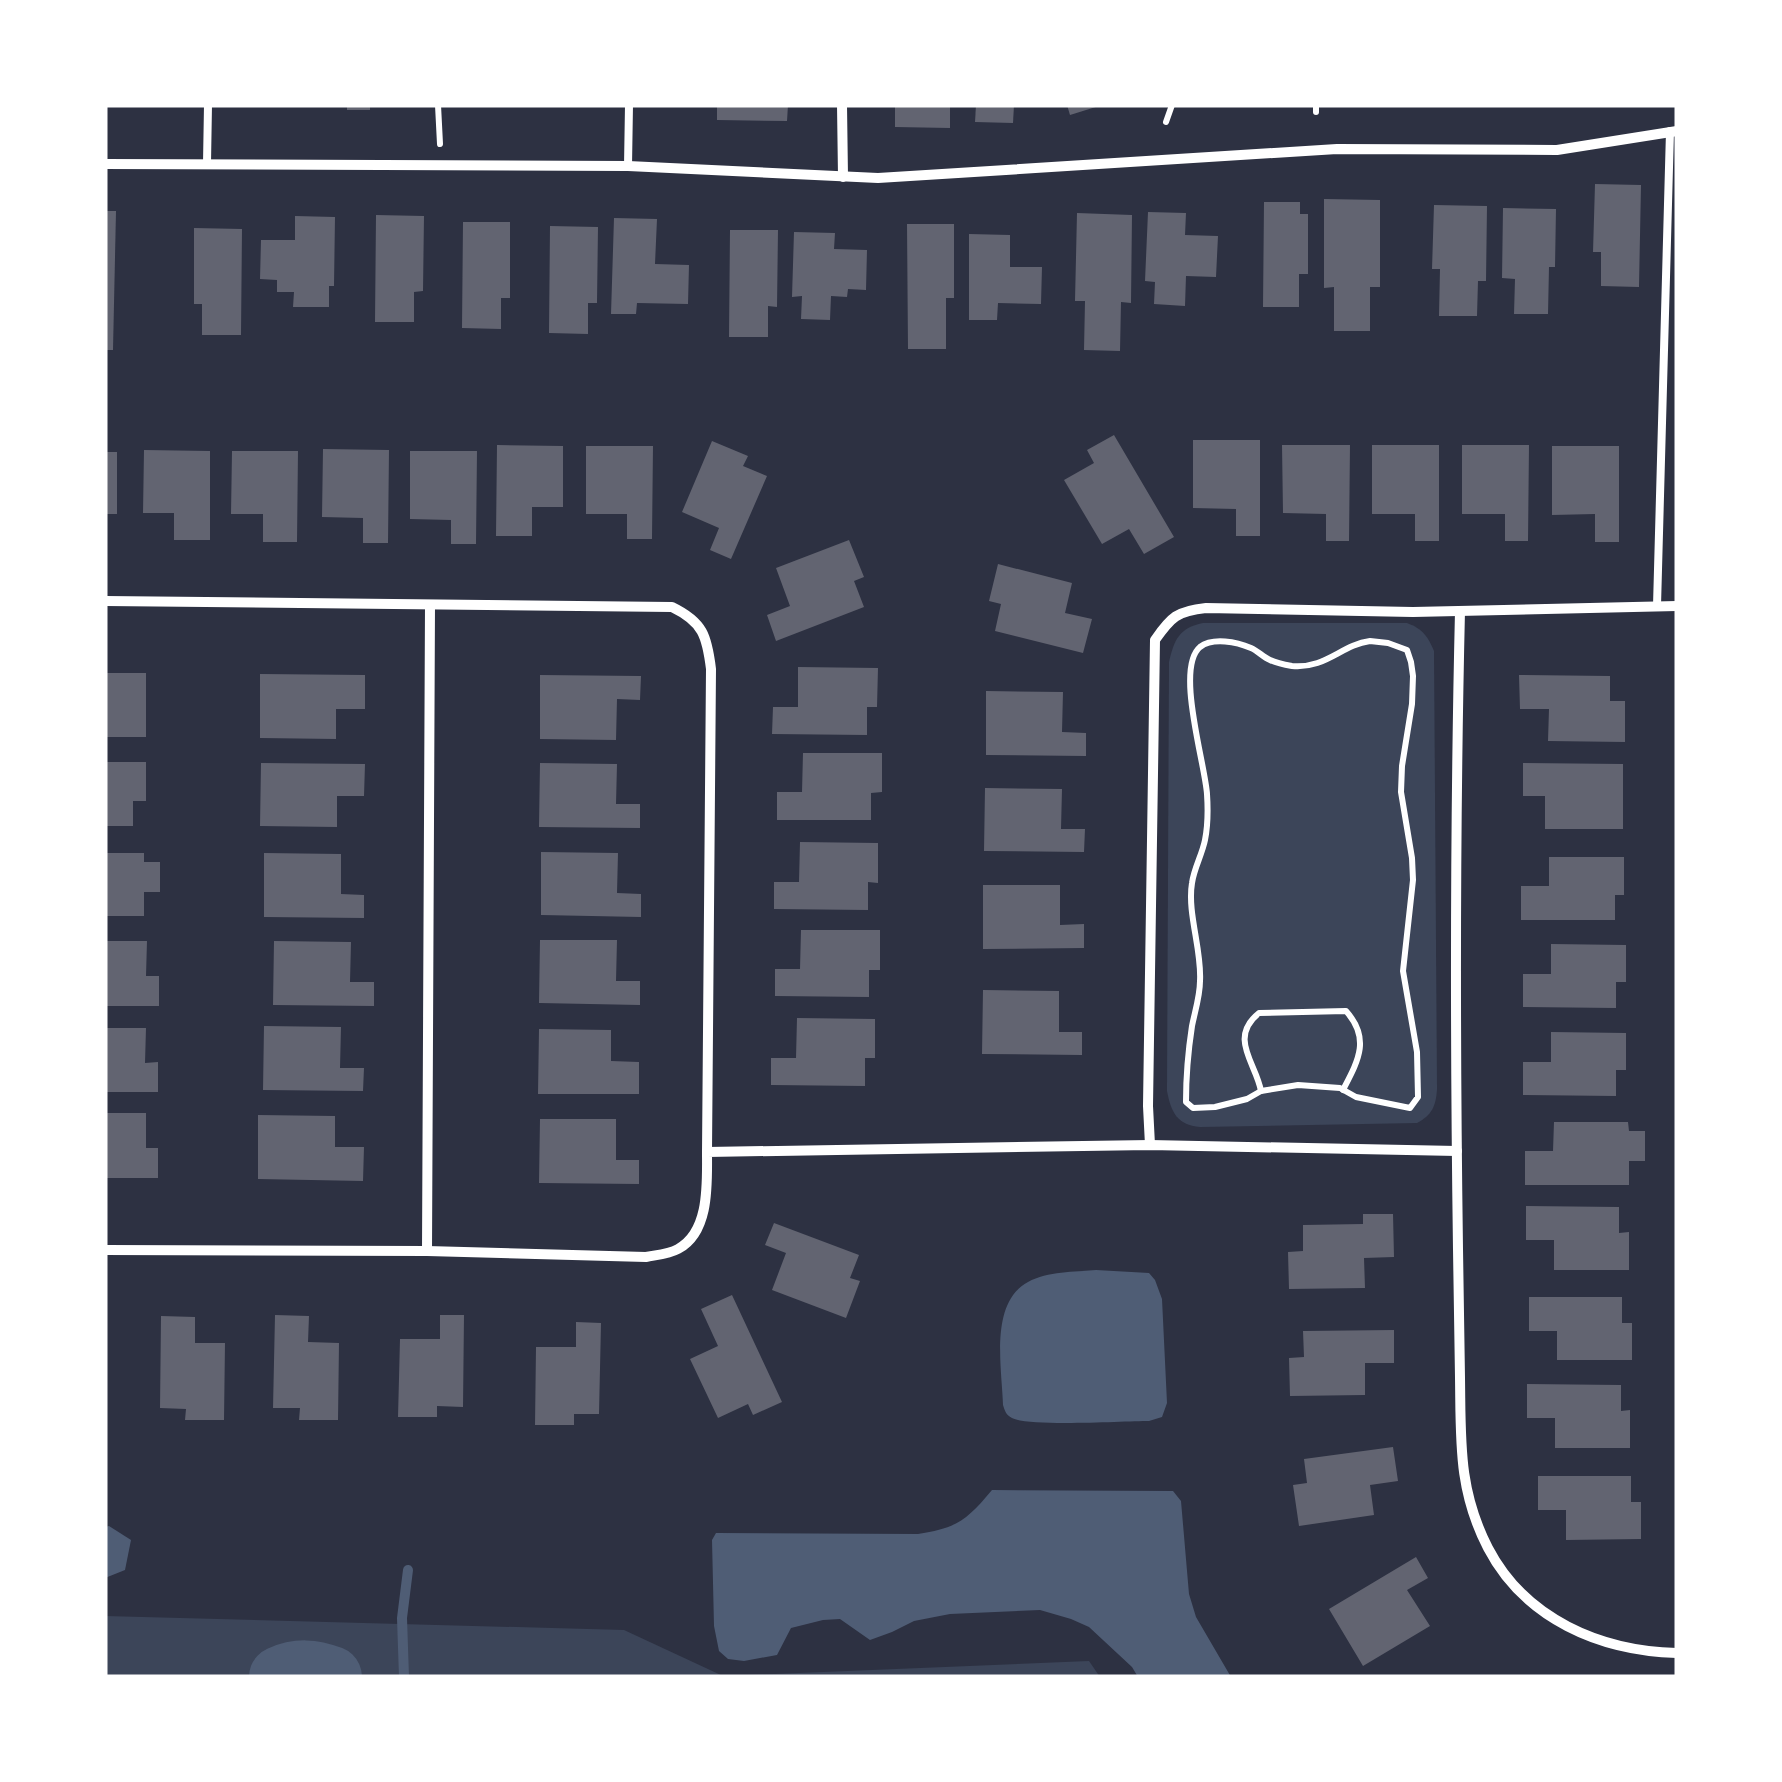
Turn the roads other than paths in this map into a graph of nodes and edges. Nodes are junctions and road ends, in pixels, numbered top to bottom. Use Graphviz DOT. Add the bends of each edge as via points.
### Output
graph roads {
  1 [pos="208,105"];
  2 [pos="629,105"];
  3 [pos="842,105"];
  4 [pos="1674,131"];
  5 [pos="206,163"];
  6 [pos="105,164"];
  7 [pos="628,166"];
  8 [pos="843,178"];
  9 [pos="105,601"];
  10 [pos="430,604"];
  11 [pos="1656,606"];
  12 [pos="1677,606"];
  13 [pos="1460,611"];
  14 [pos="1150,1144"];
  15 [pos="1456,1150"];
  16 [pos="707,1152"];
  17 [pos="105,1250"];
  18 [pos="427,1252"];
  19 [pos="1677,1653"];
  1 -- 5 [label="lane"];
  2 -- 7 [label="lane"];
  3 -- 8 [label="street"];
  4 -- 8 [label="street" via="1557,150 1337,150"];
  4 -- 11 [label="lane"];
  5 -- 6 [label="street"];
  5 -- 7 [label="street"];
  7 -- 8 [label="street"];
  9 -- 10 [label="street"];
  10 -- 16 [label="street" via="672,607 693,617 708,642"];
  10 -- 18 [label="street"];
  11 -- 12 [label="street"];
  11 -- 13 [label="street"];
  13 -- 14 [label="street" via="1206,608 1173,617 1155,640"];
  13 -- 15 [label="street"];
  14 -- 15 [label="street"];
  14 -- 16 [label="street"];
  15 -- 19 [label="street" via="1462,1468 1478,1525 1503,1572 1564,1625 1643,1652"];
  16 -- 18 [label="street" via="699,1228 680,1248 646,1257"];
  17 -- 18 [label="street"];
}
